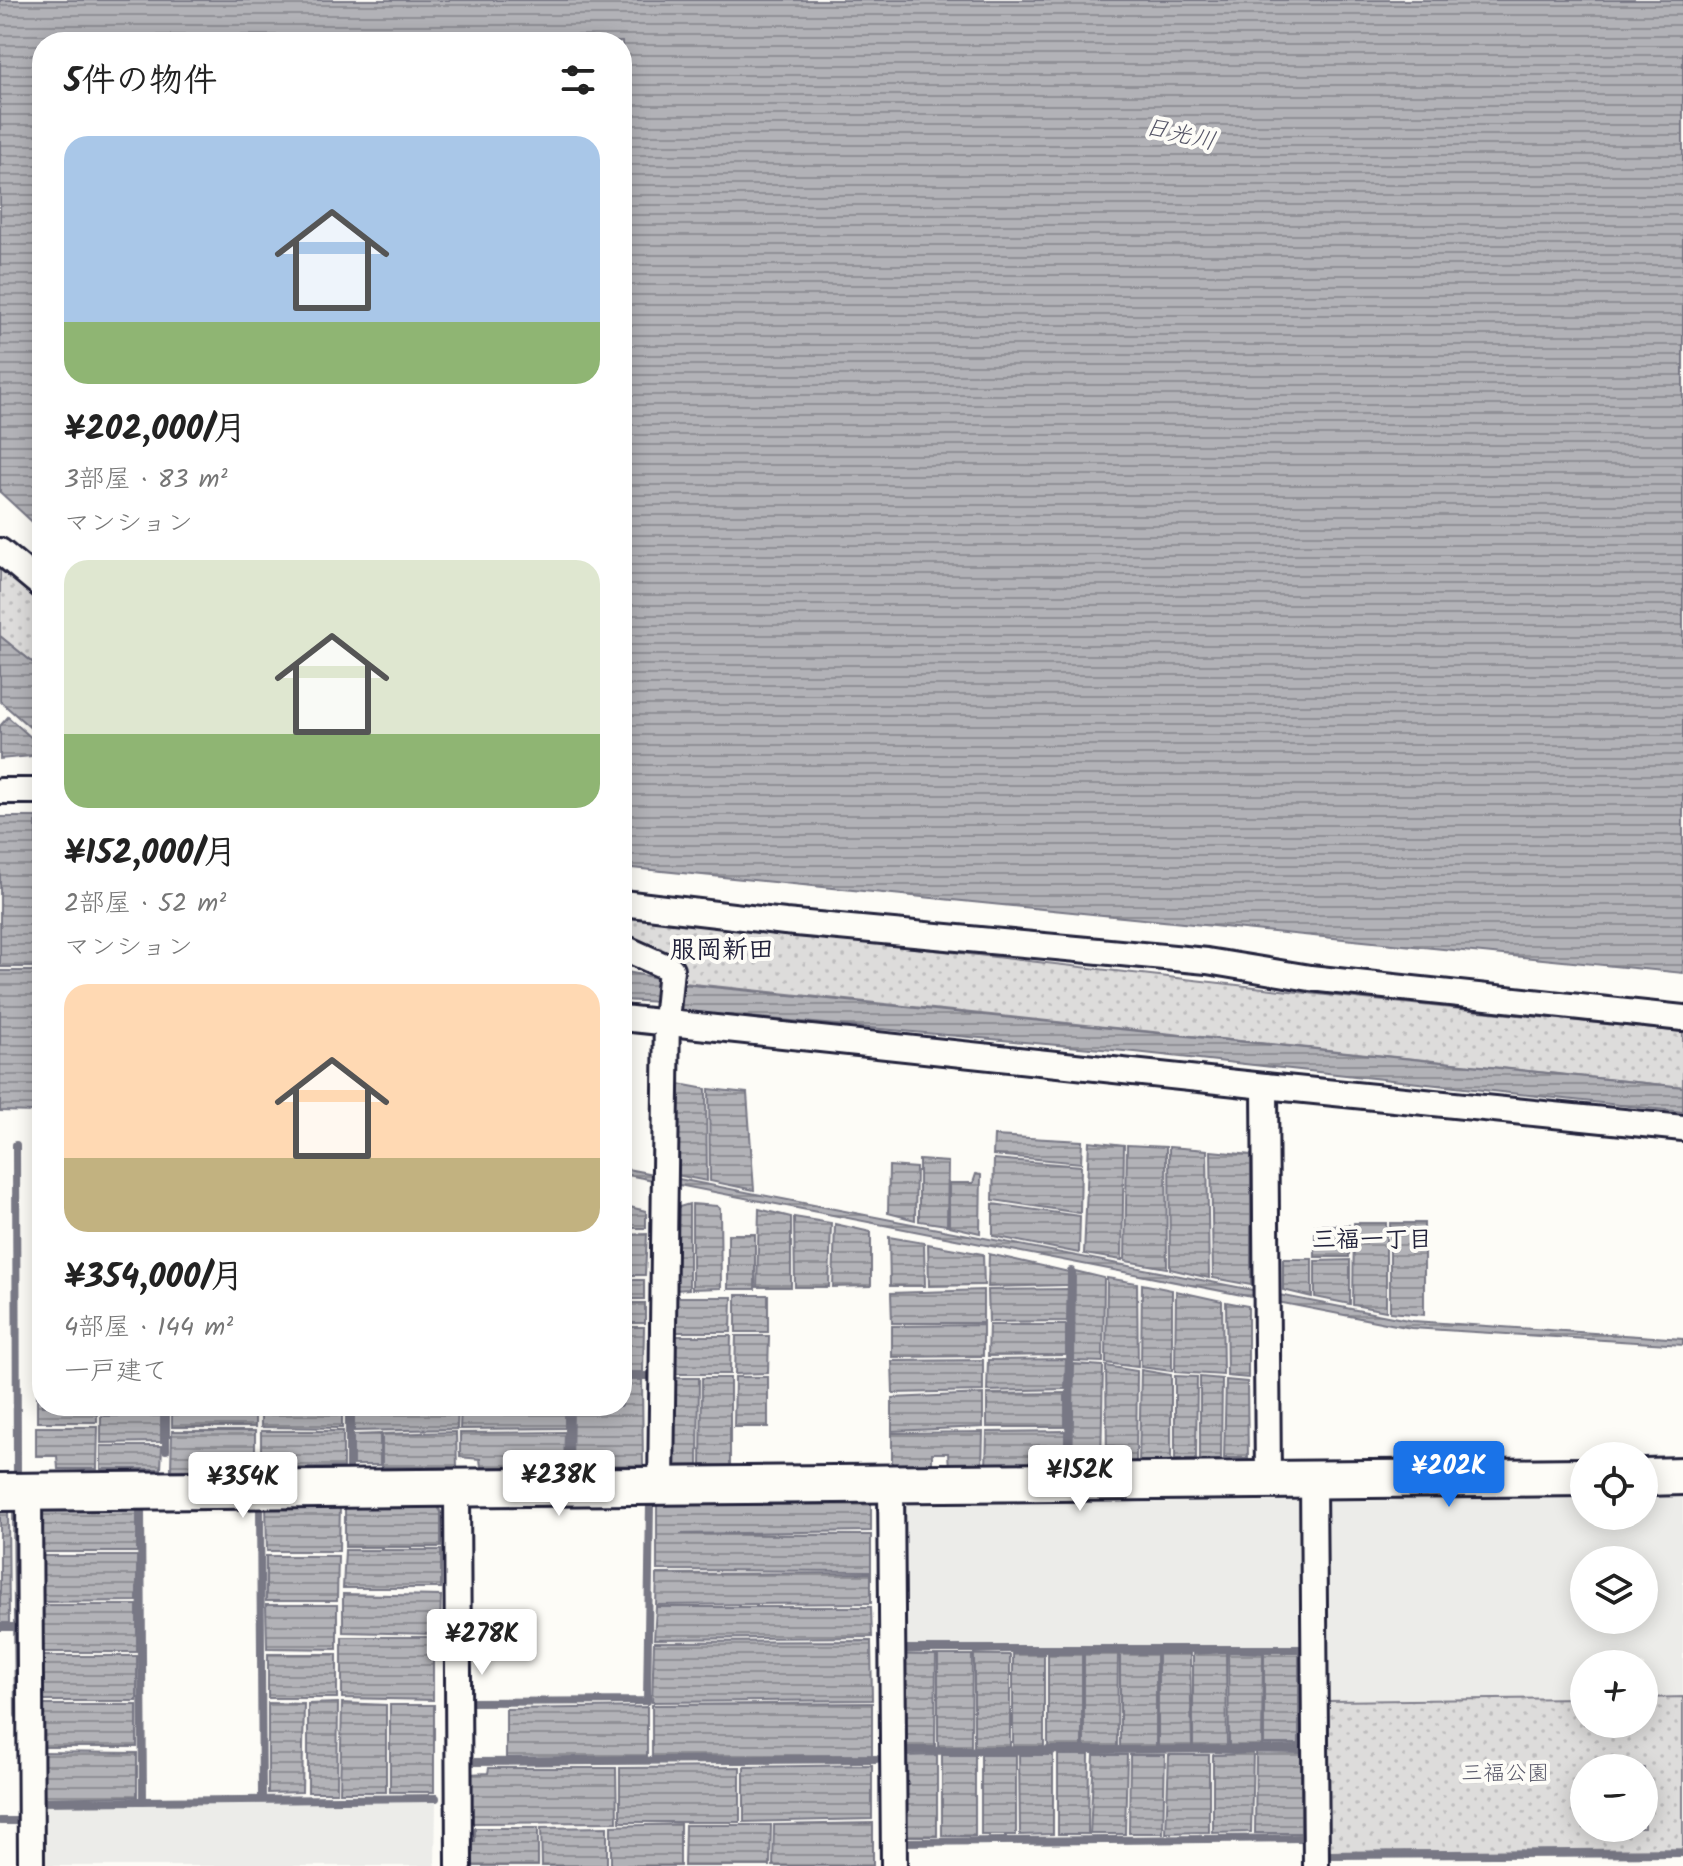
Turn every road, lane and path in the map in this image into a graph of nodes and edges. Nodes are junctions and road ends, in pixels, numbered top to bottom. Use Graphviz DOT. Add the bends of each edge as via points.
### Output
graph roads {
  1 [pos="0,551"];
  2 [pos="32,578"];
  3 [pos="0,791"];
  4 [pos="32,791"];
  5 [pos="632,904"];
  6 [pos="632,951"];
  7 [pos="667,1017"];
  8 [pos="632,1018"];
  9 [pos="1683,1018"];
  10 [pos="1265,1086"];
  11 [pos="1683,1128"];
  12 [pos="1683,1476"];
  13 [pos="1570,1477"];
  14 [pos="1658,1477"];
  15 [pos="1268,1480"];
  16 [pos="1313,1480"];
  17 [pos="891,1485"];
  18 [pos="661,1487"];
  19 [pos="457,1489"];
  20 [pos="14,1492"];
  21 [pos="31,1866"];
  22 [pos="459,1866"];
  23 [pos="894,1866"];
  24 [pos="1316,1866"];
  1 -- 2 [label="street"];
  3 -- 4 [label="street"];
  5 -- 9 [label="street" via="1207,961 1310,978"];
  6 -- 7 [label="street" via="671,969"];
  7 -- 8 [label="street"];
  7 -- 10 [label="street"];
  7 -- 18 [label="street"];
  10 -- 11 [label="street"];
  10 -- 15 [label="street"];
  12 -- 14 [label="street"];
  13 -- 16 [label="street"];
  15 -- 16 [label="street"];
  15 -- 17 [label="street"];
  16 -- 24 [label="street"];
  17 -- 18 [label="street"];
  17 -- 23 [label="street"];
  18 -- 19 [label="street"];
  19 -- 20 [label="street"];
  19 -- 22 [label="street"];
  20 -- 21 [label="street"];
}
